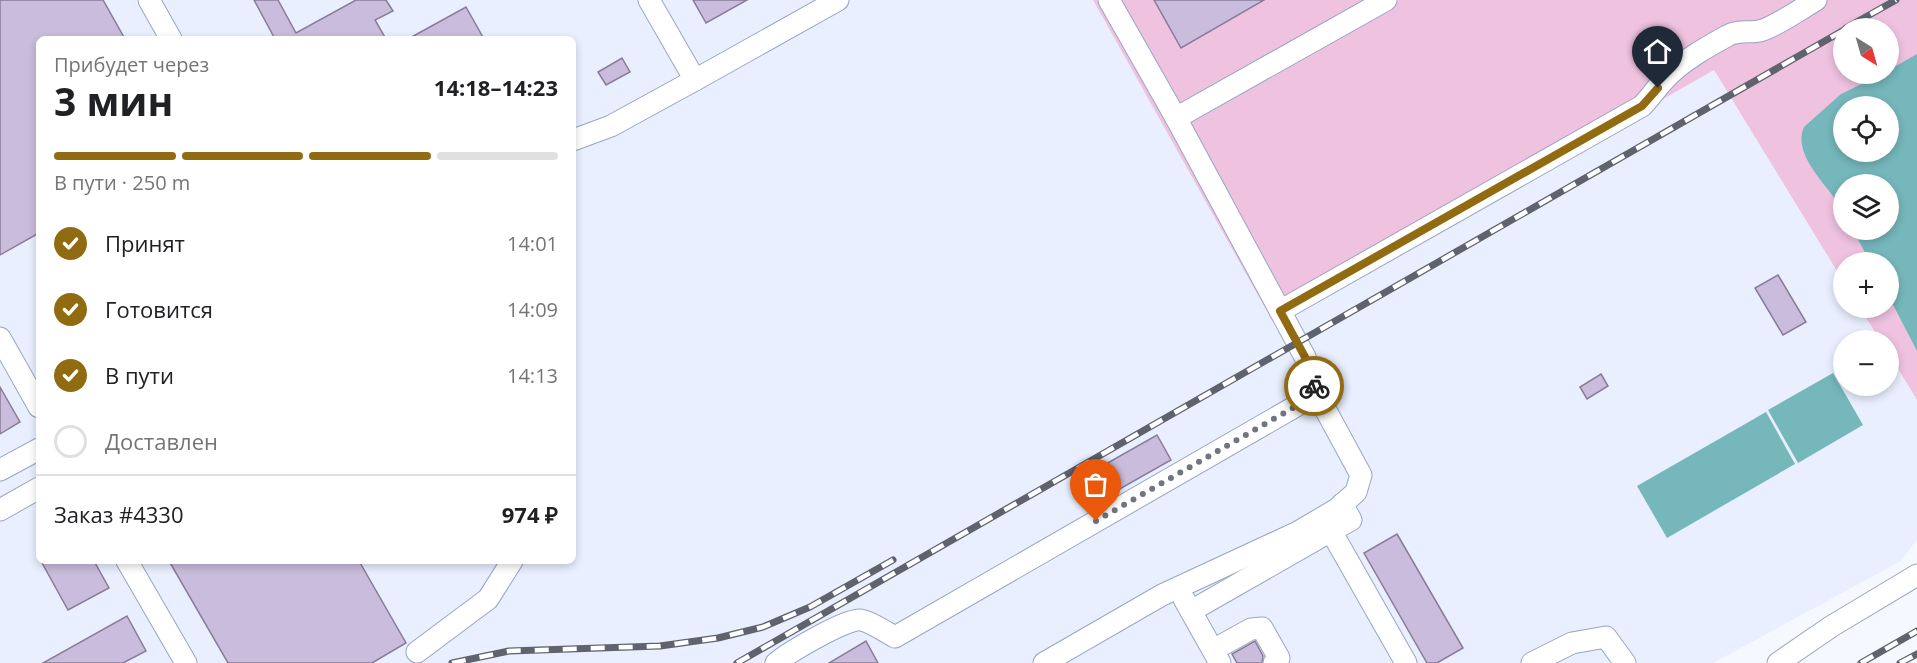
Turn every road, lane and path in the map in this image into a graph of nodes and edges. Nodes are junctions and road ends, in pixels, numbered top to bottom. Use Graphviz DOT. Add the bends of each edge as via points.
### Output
graph roads {
  1 [pos="149,0"];
  2 [pos="649,0"];
  3 [pos="838,0"];
  4 [pos="1108,0"];
  5 [pos="1386,0"];
  6 [pos="1816,0"];
  7 [pos="169,36"];
  8 [pos="695,80"];
  9 [pos="1176,118"];
  10 [pos="576,139"];
  11 [pos="1280,311"];
  12 [pos="0,338"];
  13 [pos="1317,394"];
  14 [pos="36,402"];
  15 [pos="36,451"];
  16 [pos="0,470"];
  17 [pos="36,490"];
  18 [pos="1342,504"];
  19 [pos="0,510"];
  20 [pos="1331,531"];
  21 [pos="129,564"];
  22 [pos="510,564"];
  23 [pos="1917,575"];
  24 [pos="1177,588"];
  25 [pos="1191,611"];
  26 [pos="417,652"];
  27 [pos="1217,657"];
  28 [pos="186,663"];
  29 [pos="776,663"];
  30 [pos="1044,663"];
  31 [pos="1274,663"];
  32 [pos="1406,663"];
  33 [pos="1532,663"];
  34 [pos="1625,663"];
  35 [pos="1778,663"];
  1 -- 7 [label="lane"];
  2 -- 8 [label="lane"];
  3 -- 8 [label="lane"];
  4 -- 9 [label="lane"];
  5 -- 9 [label="lane"];
  6 -- 11 [label="lane" via="1765,29 1739,31 1714,43 1672,72 1642,106"];
  8 -- 10 [label="lane" via="611,126"];
  9 -- 11 [label="lane"];
  11 -- 13 [label="lane" via="1305,357"];
  12 -- 14 [label="lane"];
  13 -- 18 [label="lane" via="1361,475 1356,492"];
  13 -- 29 [label="lane" via="895,637 854,620"];
  15 -- 16 [label="lane"];
  17 -- 19 [label="lane"];
  18 -- 20 [label="lane" via="1351,520"];
  18 -- 24 [label="lane" via="1298,532"];
  20 -- 25 [label="lane"];
  20 -- 32 [label="lane"];
  21 -- 28 [label="lane"];
  22 -- 26 [label="lane" via="488,599"];
  23 -- 35 [label="lane"];
  24 -- 25 [label="lane"];
  24 -- 30 [label="lane"];
  25 -- 27 [label="lane"];
  27 -- 31 [label="lane" via="1251,629 1262,628 1279,658"];
  33 -- 34 [label="lane" via="1572,643 1605,637"];
}
